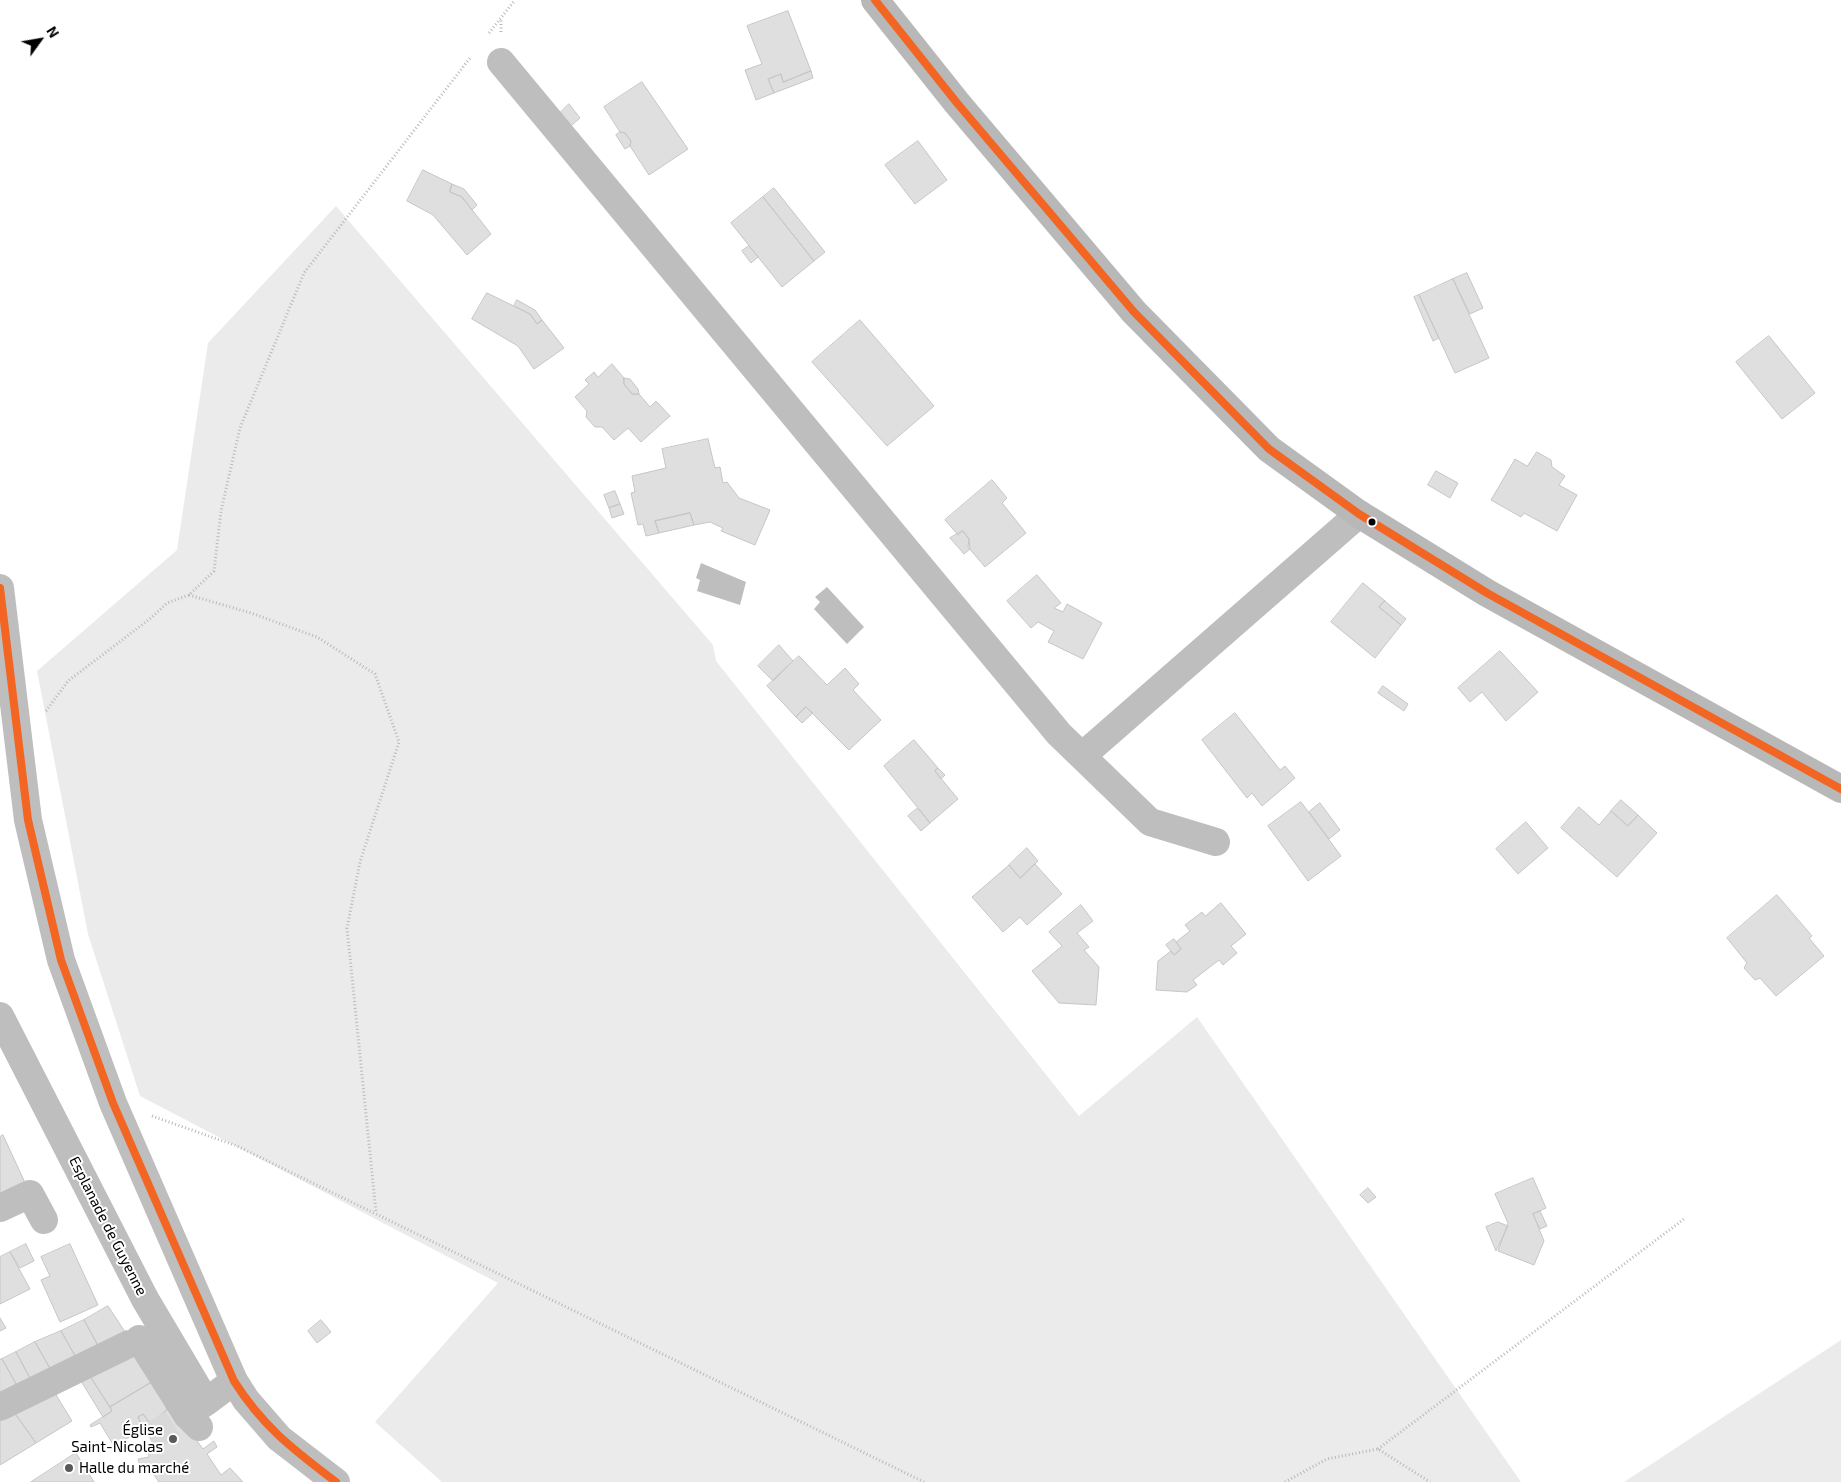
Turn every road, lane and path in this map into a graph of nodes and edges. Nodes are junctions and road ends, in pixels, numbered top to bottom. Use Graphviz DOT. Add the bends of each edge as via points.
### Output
graph roads {
  1 [pos="515,0"];
  2 [pos="875,0"];
  3 [pos="484,41"];
  4 [pos="472,56"];
  5 [pos="500,62"];
  6 [pos="1358,514"];
  7 [pos="0,588"];
  8 [pos="189,595"];
  9 [pos="20,746"];
  10 [pos="1082,756"];
  11 [pos="1841,789"];
  12 [pos="1216,842"];
  13 [pos="0,1016"];
  14 [pos="113,1103"];
  15 [pos="0,1208"];
  16 [pos="376,1213"];
  17 [pos="1684,1219"];
  18 [pos="44,1220"];
  19 [pos="234,1381"];
  20 [pos="0,1407"];
  21 [pos="194,1410"];
  22 [pos="1378,1449"];
  23 [pos="336,1482"];
  24 [pos="924,1482"];
  25 [pos="1285,1482"];
  26 [pos="1430,1482"];
  1 -- 3 [label="path"];
  2 -- 6 [label="main road" via="957,103 1134,312 1269,449"];
  4 -- 8 [label="path" via="304,273 240,428 221,511 214,571"];
  5 -- 10 [label="street" via="1059,734"];
  6 -- 10 [label="street"];
  6 -- 11 [label="main road" via="1488,593"];
  7 -- 9 [label="street"];
  8 -- 9 [label="path" via="167,603 68,681"];
  8 -- 16 [label="path" via="318,637 375,674 399,742 360,862 347,928"];
  9 -- 14 [label="street" via="28,820 61,960"];
  10 -- 12 [label="street" via="1150,822"];
  13 -- 21 [label="street, Esplanade de Guyenne" via="145,1299"];
  14 -- 16 [label="path" via="238,1146"];
  14 -- 19 [label="street"];
  15 -- 18 [label="street" via="30,1194"];
  16 -- 24 [label="path"];
  17 -- 22 [label="path"];
  19 -- 21 [label="street"];
  19 -- 23 [label="street" via="279,1438"];
  20 -- 21 [label="street" via="134,1342"];
  22 -- 25 [label="path" via="1326,1460"];
  22 -- 26 [label="path"];
}
